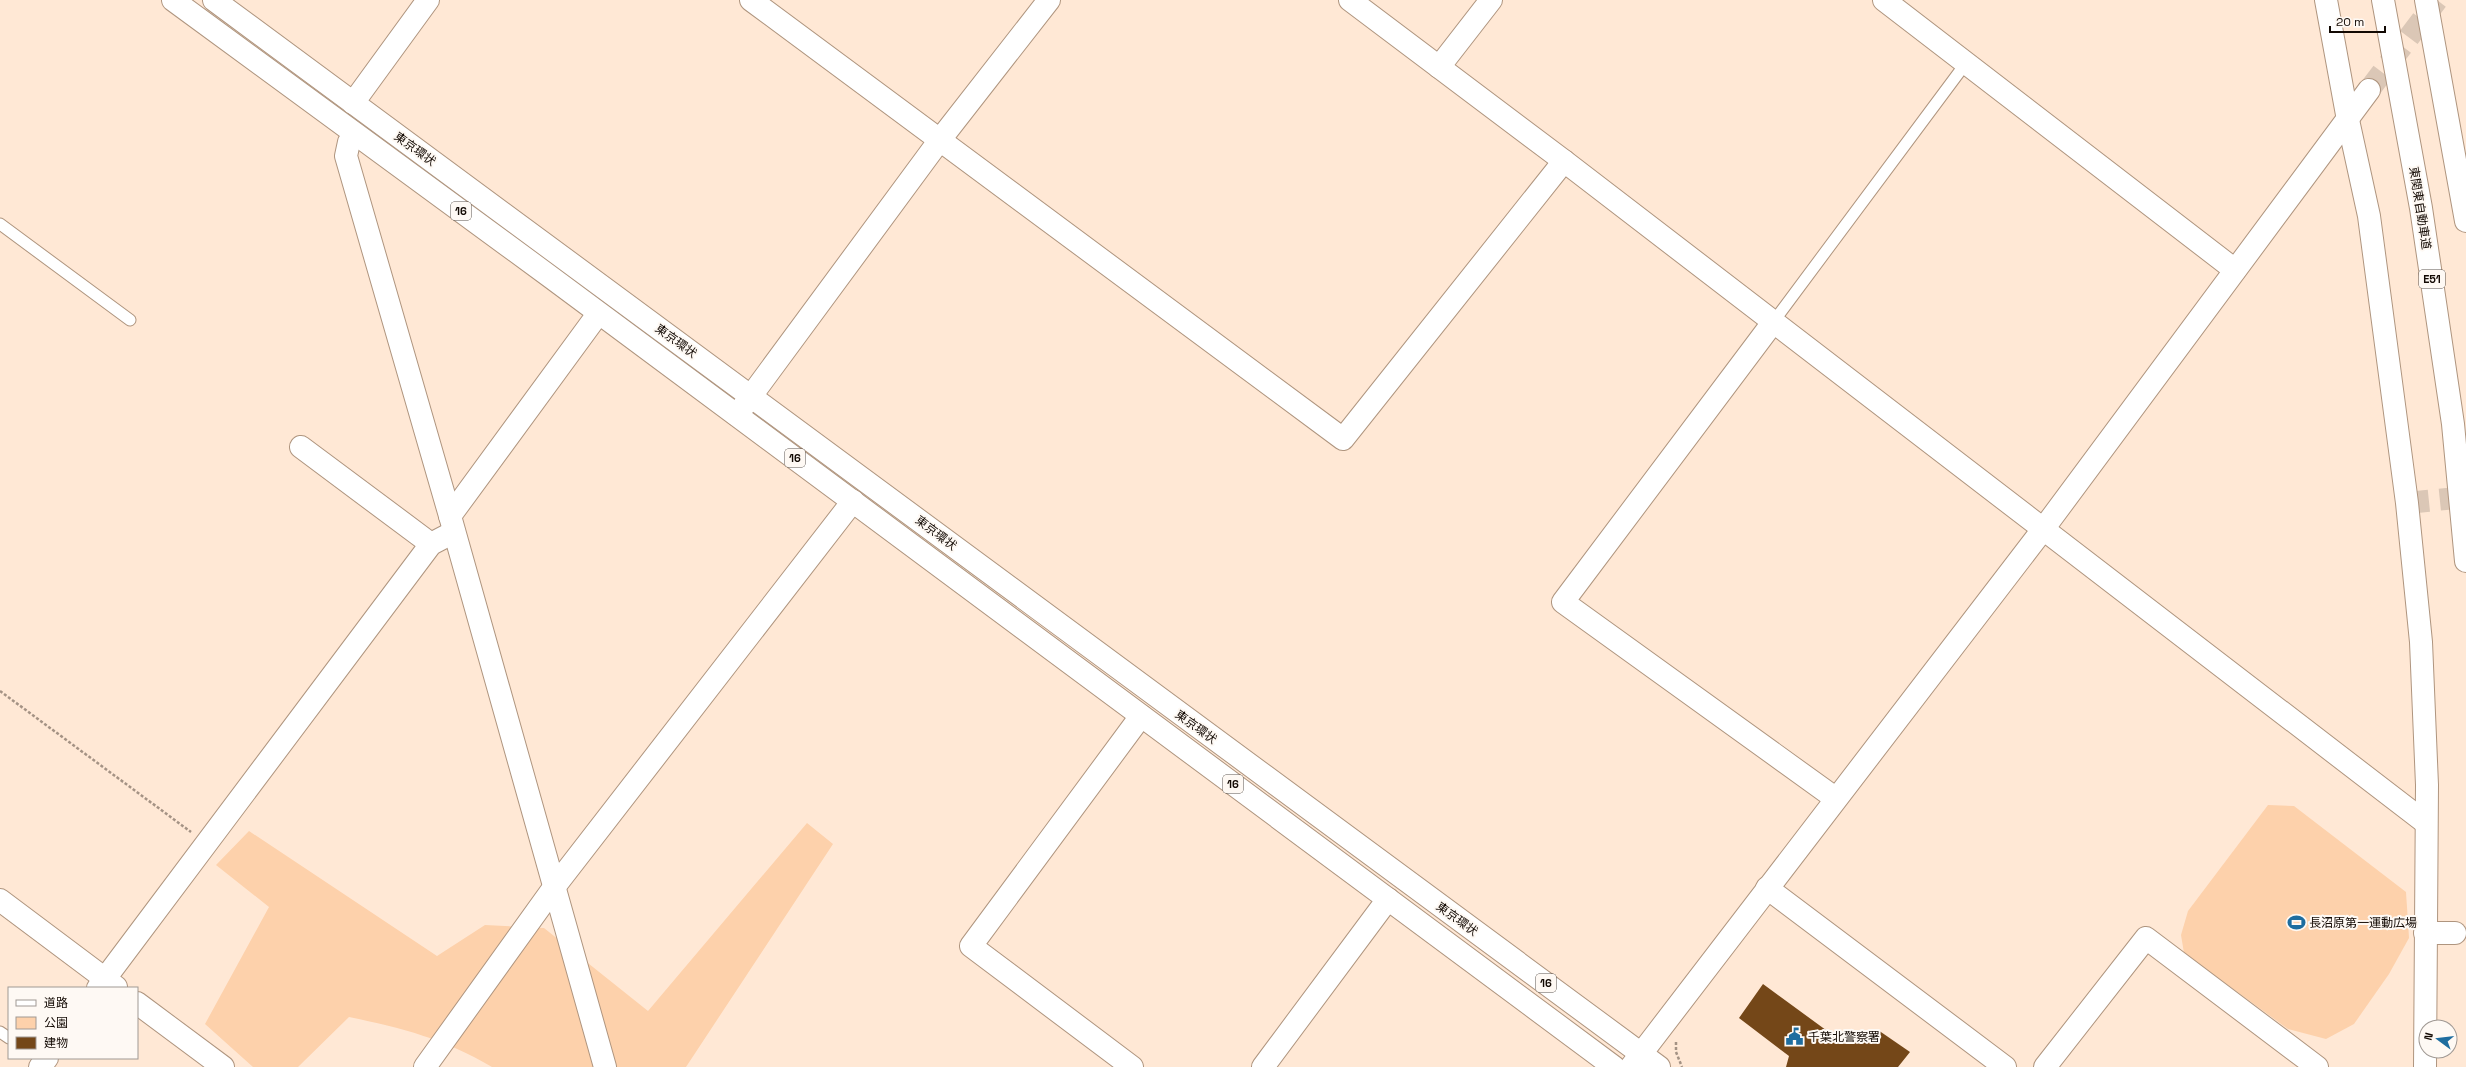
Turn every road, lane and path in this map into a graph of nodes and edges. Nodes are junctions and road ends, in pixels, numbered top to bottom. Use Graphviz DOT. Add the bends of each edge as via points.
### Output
graph roads {
  1 [pos="173,0"];
  2 [pos="214,0"];
  3 [pos="428,0"];
  4 [pos="751,0"];
  5 [pos="1049,0"];
  6 [pos="1350,0"];
  7 [pos="1491,0"];
  8 [pos="1884,0"];
  9 [pos="2326,0"];
  10 [pos="2383,0"];
  11 [pos="2426,0"];
  12 [pos="1966,63"];
  13 [pos="1439,67"];
  14 [pos="2370,90"];
  15 [pos="354,103"];
  16 [pos="2348,120"];
  17 [pos="355,134"];
  18 [pos="939,141"];
  19 [pos="1564,161"];
  20 [pos="2466,221"];
  21 [pos="0,224"];
  22 [pos="2235,270"];
  23 [pos="598,314"];
  24 [pos="130,320"];
  25 [pos="1774,321"];
  26 [pos="752,396"];
  27 [pos="737,415"];
  28 [pos="301,447"];
  29 [pos="853,501"];
  30 [pos="452,524"];
  31 [pos="2044,528"];
  32 [pos="431,544"];
  33 [pos="2466,560"];
  34 [pos="0,691"];
  35 [pos="1141,716"];
  36 [pos="1835,798"];
  37 [pos="2426,823"];
  38 [pos="206,843"];
  39 [pos="555,886"];
  40 [pos="1767,888"];
  41 [pos="0,900"];
  42 [pos="1388,900"];
  43 [pos="2426,933"];
  44 [pos="2455,933"];
  45 [pos="107,985"];
  46 [pos="138,1004"];
  47 [pos="1636,1060"];
  48 [pos="223,1067"];
  49 [pos="425,1067"];
  50 [pos="605,1067"];
  51 [pos="1132,1067"];
  52 [pos="1263,1067"];
  53 [pos="1614,1067"];
  54 [pos="1659,1067"];
  55 [pos="2005,1067"];
  56 [pos="2045,1067"];
  57 [pos="2317,1067"];
  58 [pos="2425,1067"];
  1 -- 17 [label="main road, 東京環状 / 16"];
  2 -- 15 [label="main road, 東京環状 / 16"];
  3 -- 15 [label="main road"];
  4 -- 18 [label="main road"];
  5 -- 18 [label="main road"];
  6 -- 13 [label="main road"];
  7 -- 13 [label="main road"];
  8 -- 12 [label="main road"];
  9 -- 16 [label="main road"];
  10 -- 33 [label="main road, 東関東自動車道 / E51" via="2422,216 2453,424"];
  11 -- 20 [label="main road"];
  12 -- 22 [label="main road"];
  12 -- 25 [label="lane"];
  13 -- 19 [label="main road"];
  14 -- 16 [label="main road"];
  15 -- 26 [label="main road, 東京環状 / 16"];
  16 -- 22 [label="main road"];
  16 -- 37 [label="main road" via="2369,216 2407,503 2421,642 2427,785"];
  17 -- 23 [label="main road, 東京環状 / 16"];
  17 -- 30 [label="main road" via="349,142 346,156"];
  18 -- 19 [label="main road" via="1343,439"];
  18 -- 26 [label="main road"];
  19 -- 25 [label="main road"];
  21 -- 24 [label="lane"];
  22 -- 31 [label="main road"];
  23 -- 27 [label="main road, 東京環状 / 16"];
  23 -- 30 [label="main road"];
  25 -- 31 [label="main road"];
  25 -- 36 [label="main road" via="1563,602"];
  26 -- 27 [label="main road"];
  26 -- 47 [label="main road, 東京環状 / 16"];
  27 -- 29 [label="main road, 東京環状 / 16"];
  28 -- 32 [label="main road"];
  29 -- 35 [label="main road, 東京環状 / 16"];
  29 -- 39 [label="main road"];
  30 -- 32 [label="main road"];
  30 -- 39 [label="main road"];
  31 -- 36 [label="main road"];
  31 -- 37 [label="main road"];
  32 -- 38 [label="main road"];
  34 -- 38 [label="path"];
  35 -- 42 [label="main road, 東京環状 / 16"];
  35 -- 51 [label="main road" via="971,946"];
  36 -- 40 [label="main road"];
  37 -- 43 [label="main road"];
  38 -- 45 [label="main road"];
  39 -- 49 [label="main road"];
  39 -- 50 [label="main road"];
  40 -- 47 [label="main road"];
  40 -- 55 [label="main road"];
  41 -- 45 [label="main road"];
  42 -- 52 [label="main road"];
  42 -- 53 [label="main road, 東京環状 / 16"];
  43 -- 44 [label="main road"];
  43 -- 58 [label="main road"];
  46 -- 48 [label="main road"];
  47 -- 54 [label="main road, 東京環状 / 16"];
  56 -- 57 [label="main road" via="2146,938"];
}
